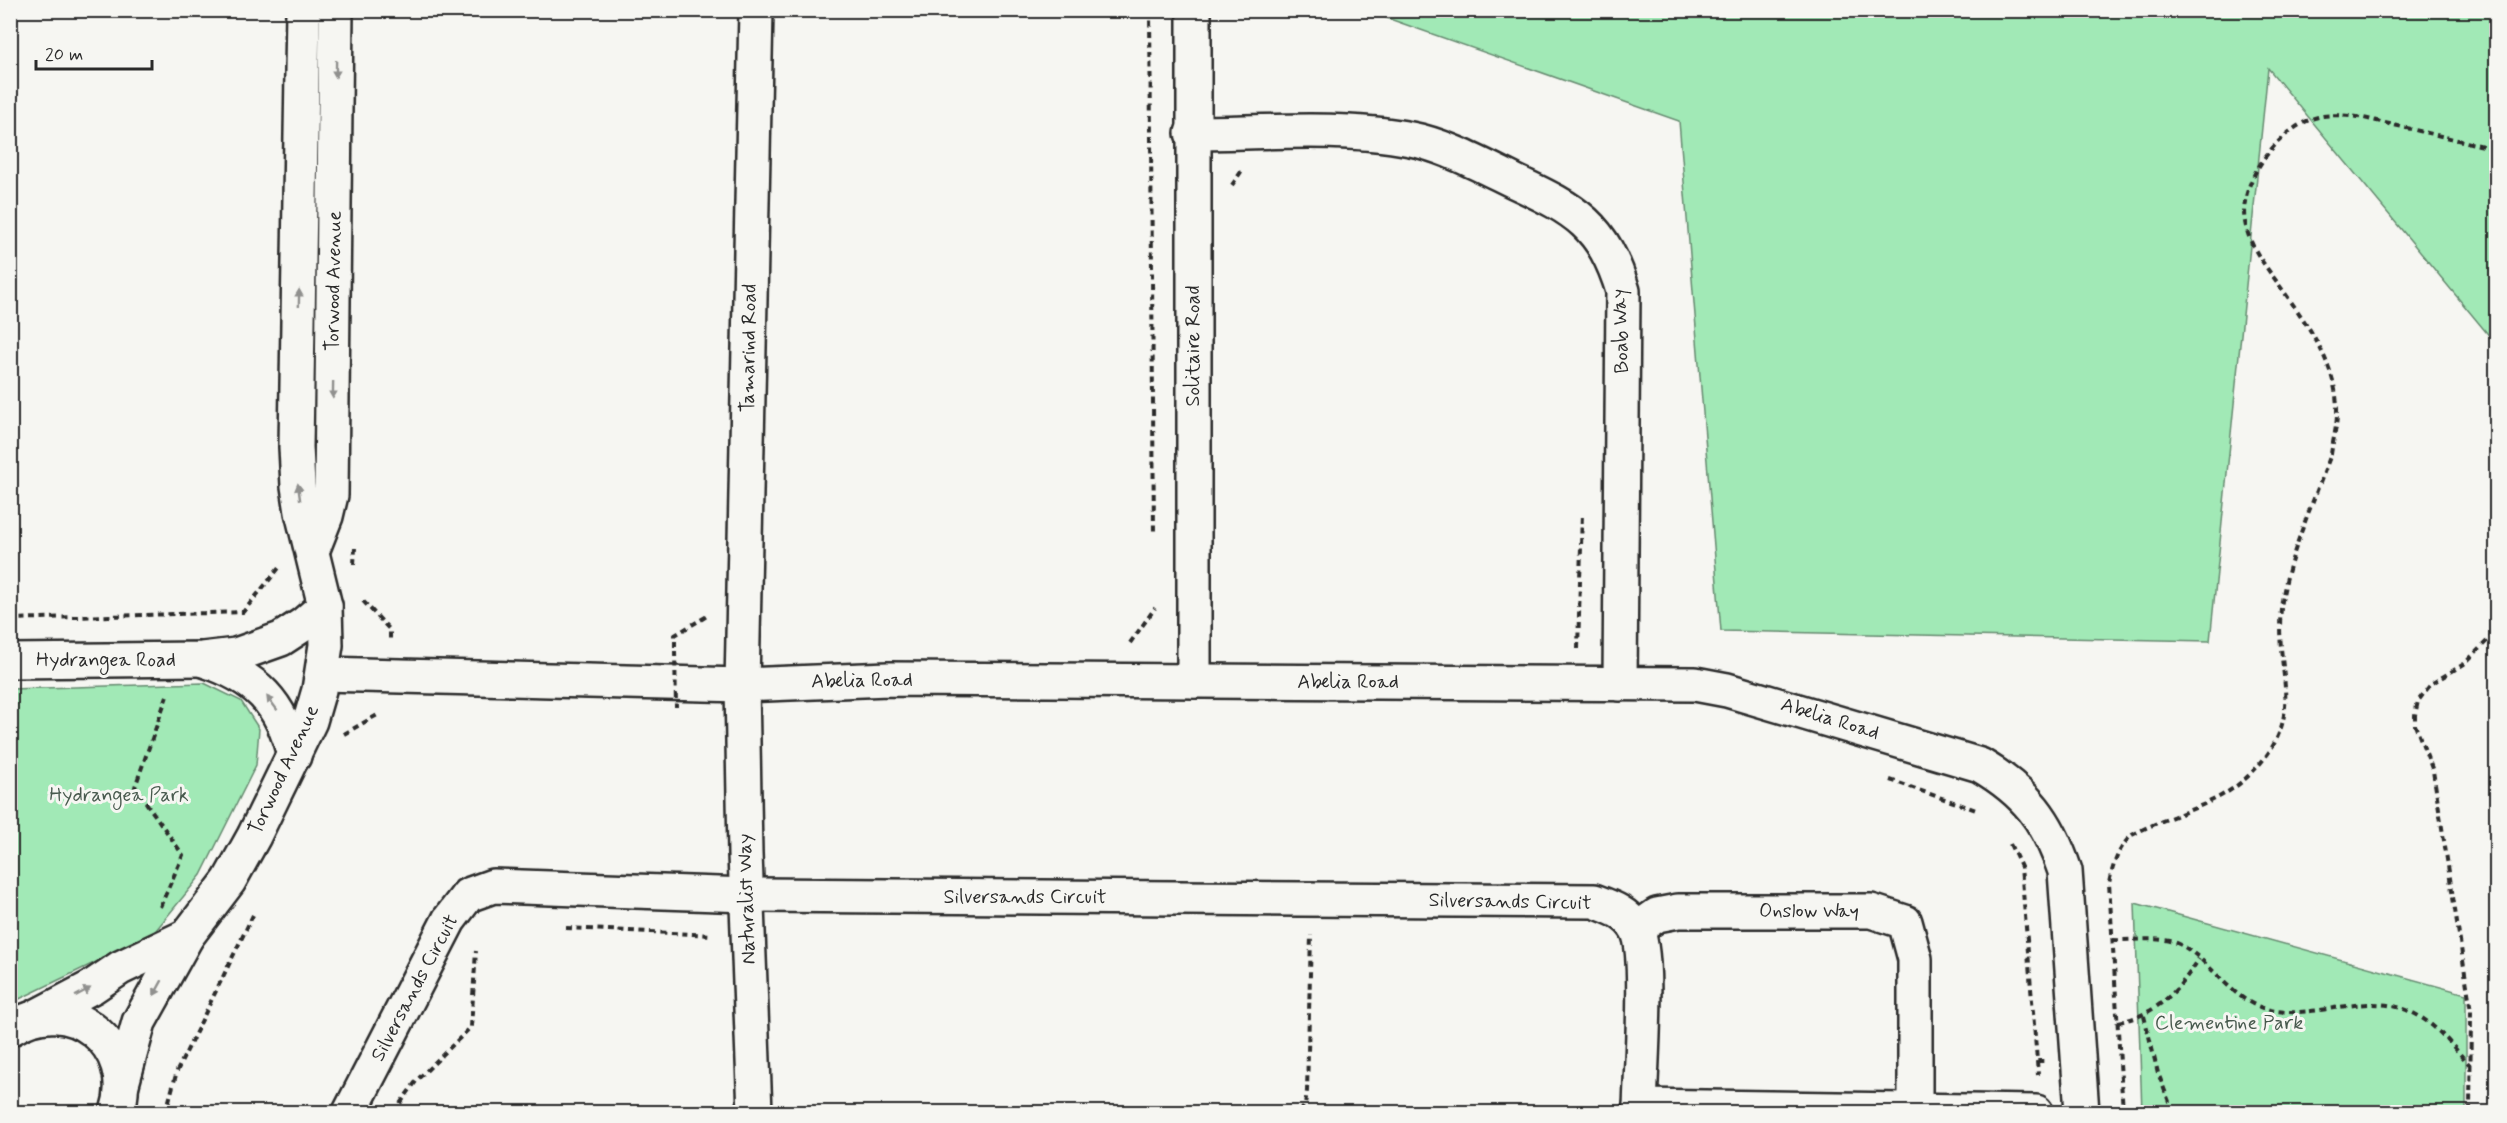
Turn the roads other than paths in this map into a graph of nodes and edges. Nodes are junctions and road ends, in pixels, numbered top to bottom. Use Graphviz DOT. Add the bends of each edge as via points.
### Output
graph roads {
  1 [pos="303,10"];
  2 [pos="336,10"];
  3 [pos="756,10"];
  4 [pos="1194,10"];
  5 [pos="1192,133"];
  6 [pos="313,549"];
  7 [pos="325,606"];
  8 [pos="202,659"];
  9 [pos="10,661"];
  10 [pos="323,674"];
  11 [pos="1194,681"];
  12 [pos="1620,684"];
  13 [pos="742,685"];
  14 [pos="294,756"];
  15 [pos="747,895"];
  16 [pos="1636,928"];
  17 [pos="187,936"];
  18 [pos="21,1024"];
  19 [pos="120,1098"];
  20 [pos="1915,1108"];
  21 [pos="1640,1109"];
  22 [pos="2082,1111"];
  23 [pos="350,1113"];
  24 [pos="755,1113"];
  25 [pos="2036,1113"];
  26 [pos="2042,1113"];
  6 -- 1 [label="street, Torwood Avenue, one-way" via="298,486 296,447"];
  2 -- 6 [label="street, Torwood Avenue, one-way" via="331,495"];
  3 -- 13 [label="street, Tamarind Road"];
  4 -- 5 [label="street, Solitaire Road"];
  5 -- 11 [label="street, Solitaire Road"];
  5 -- 12 [label="street, Boab Way" via="1350,133 1419,141 1448,150 1560,202 1585,221 1603,242 1614,260 1623,291"];
  6 -- 7 [label="street, Torwood Avenue"];
  7 -- 8 [label="street, Hydrangea Road" via="281,639 236,656"];
  7 -- 10 [label="street, Torwood Avenue"];
  8 -- 9 [label="street, Hydrangea Road"];
  14 -- 8 [label="street, Hydrangea Road, one-way" via="289,733 264,693 226,667"];
  10 -- 13 [label="street, Abelia Road"];
  10 -- 14 [label="street, Torwood Avenue" via="310,721"];
  11 -- 12 [label="street, Abelia Road"];
  11 -- 13 [label="street, Abelia Road" via="888,679"];
  12 -- 22 [label="street, Abelia Road" via="1695,684 1736,692 1980,765 2027,800 2055,842 2065,871"];
  13 -- 15 [label="street, Naturalist Way"];
  14 -- 17 [label="street, Torwood Avenue" via="229,881"];
  15 -- 16 [label="street, Silversands Circuit" via="1594,901 1618,910"];
  15 -- 23 [label="street, Silversands Circuit" via="494,886 468,895 449,920"];
  15 -- 24 [label="street, Naturalist Way"];
  16 -- 20 [label="street, Onslow Way" via="1658,915 1678,911 1871,911 1905,922 1916,959"];
  16 -- 21 [label="street" via="1644,954"];
  18 -- 17 [label="street, Torwood Avenue, one-way" via="120,968"];
  17 -- 19 [label="street, Torwood Avenue, one-way" via="139,1022"];
  18 -- 19 [label="street" via="52,1016 74,1019 93,1029 108,1044 118,1063"];
  20 -- 21 [label="street"];
  20 -- 25 [label="street"];
  22 -- 26 [label="street"];
}
